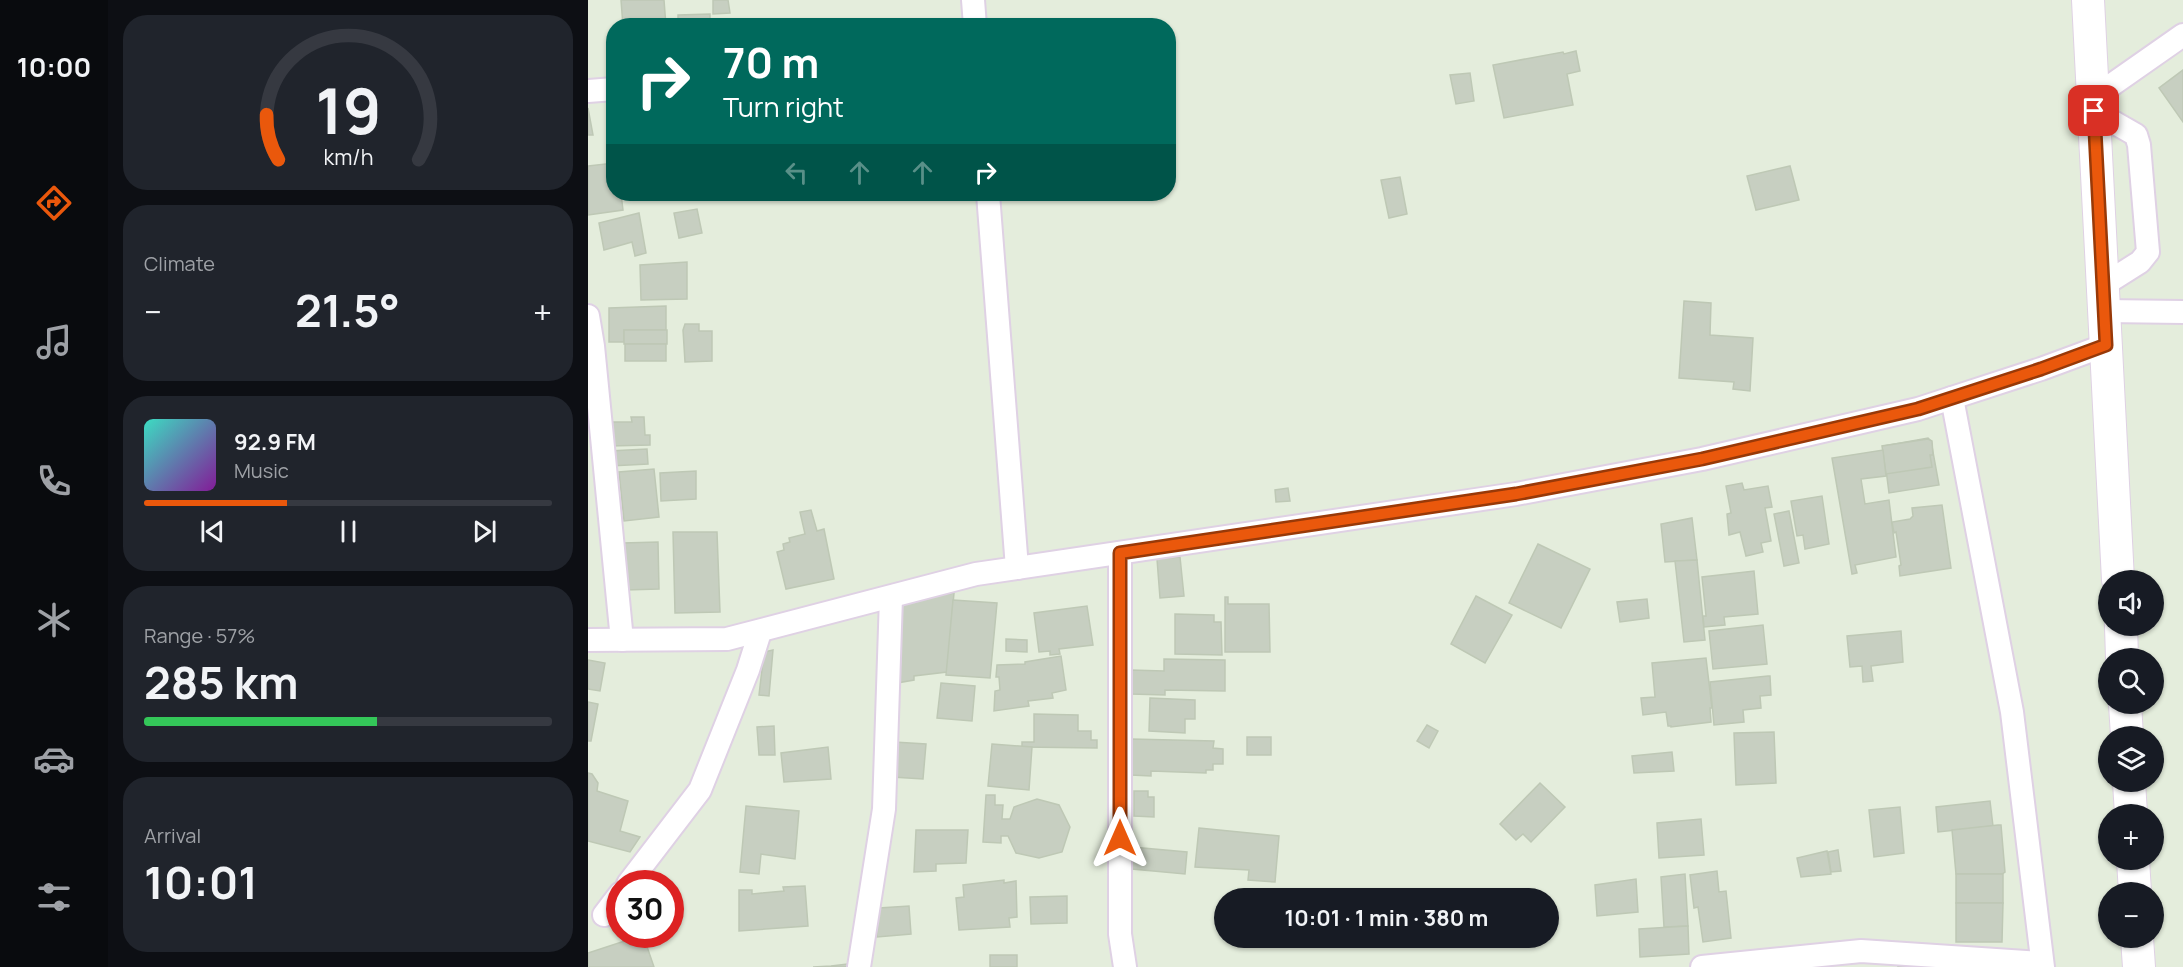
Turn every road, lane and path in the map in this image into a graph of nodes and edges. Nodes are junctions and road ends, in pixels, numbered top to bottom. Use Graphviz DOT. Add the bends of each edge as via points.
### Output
graph roads {
  1 [pos="973,0"];
  2 [pos="2088,0"];
  3 [pos="974,18"];
  4 [pos="2183,35"];
  5 [pos="606,90"];
  6 [pos="588,91"];
  7 [pos="2093,104"];
  8 [pos="989,201"];
  9 [pos="2103,298"];
  10 [pos="2183,312"];
  11 [pos="588,316"];
  12 [pos="2106,345"];
  13 [pos="1952,398"];
  14 [pos="1120,553"];
  15 [pos="1017,568"];
  16 [pos="2117,570"];
  17 [pos="891,597"];
  18 [pos="760,632"];
  19 [pos="588,640"];
  20 [pos="622,640"];
  21 [pos="639,870"];
  22 [pos="606,912"];
  23 [pos="604,915"];
  24 [pos="2138,948"];
  25 [pos="2043,965"];
  26 [pos="858,967"];
  27 [pos="1125,967"];
  28 [pos="1702,967"];
  29 [pos="2139,967"];
  1 -- 3 [label="street"];
  2 -- 7 [label="street"];
  4 -- 7 [label="street"];
  5 -- 6 [label="street"];
  7 -- 9 [label="street"];
  7 -- 9 [label="street" via="2136,135 2148,252"];
  8 -- 15 [label="street"];
  9 -- 10 [label="street"];
  9 -- 12 [label="street"];
  11 -- 20 [label="street"];
  12 -- 13 [label="street"];
  12 -- 16 [label="street"];
  13 -- 14 [label="street" via="1714,456 1516,494"];
  13 -- 25 [label="street" via="2012,712"];
  14 -- 15 [label="street"];
  14 -- 27 [label="street" via="1120,934"];
  15 -- 17 [label="street" via="976,574"];
  17 -- 18 [label="street"];
  17 -- 26 [label="street" via="884,809"];
  18 -- 20 [label="street" via="727,639"];
  18 -- 21 [label="street" via="700,790"];
  19 -- 20 [label="street"];
  22 -- 23 [label="street"];
  24 -- 29 [label="street"];
  25 -- 28 [label="street" via="1861,951"];
}
